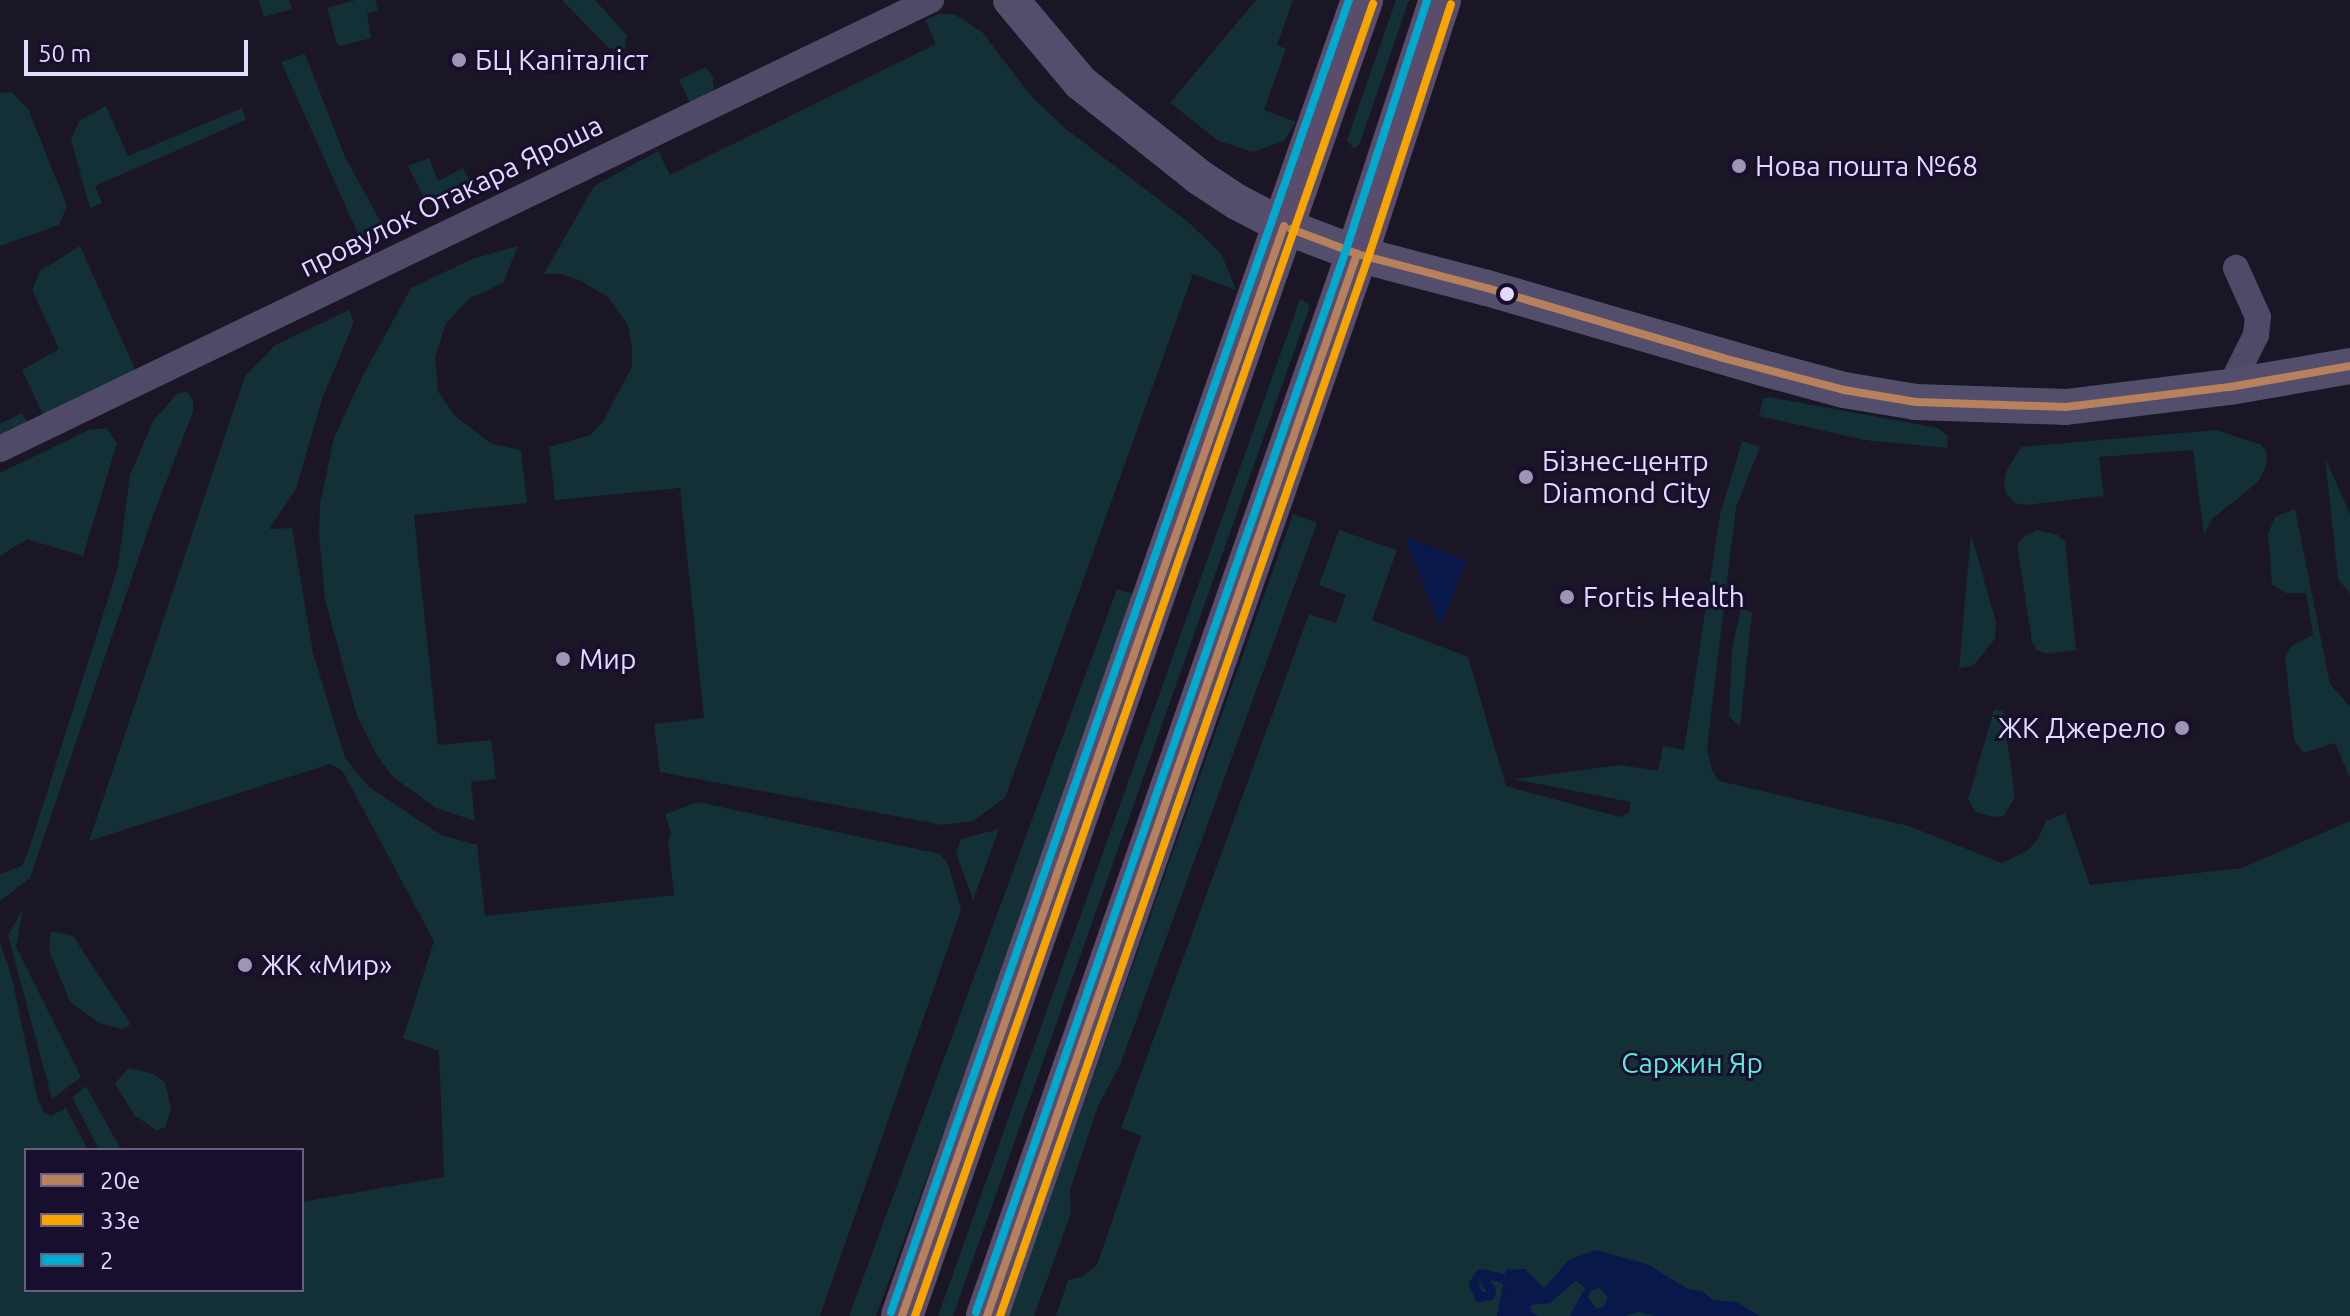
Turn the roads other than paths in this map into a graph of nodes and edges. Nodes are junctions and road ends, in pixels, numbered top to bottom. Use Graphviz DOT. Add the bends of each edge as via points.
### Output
graph roads {
  1 [pos="931,0"];
  2 [pos="1011,0"];
  3 [pos="1362,0"];
  4 [pos="1440,0"];
  5 [pos="1284,226"];
  6 [pos="1357,254"];
  7 [pos="2236,268"];
  8 [pos="2350,366"];
  9 [pos="2230,387"];
  10 [pos="0,449"];
  11 [pos="902,1316"];
  12 [pos="987,1316"];
  1 -- 10 [label="street, провулок Отакара Яроша"];
  2 -- 5 [label="street" via="1081,83 1199,177"];
  3 -- 5 [label="main road"];
  4 -- 6 [label="main road"];
  5 -- 6 [label="street"];
  5 -- 11 [label="main road"];
  6 -- 9 [label="street" via="1844,390 1916,402 2066,407"];
  6 -- 12 [label="main road"];
  7 -- 9 [label="street" via="2258,317 2256,335"];
  8 -- 9 [label="street"];
}
